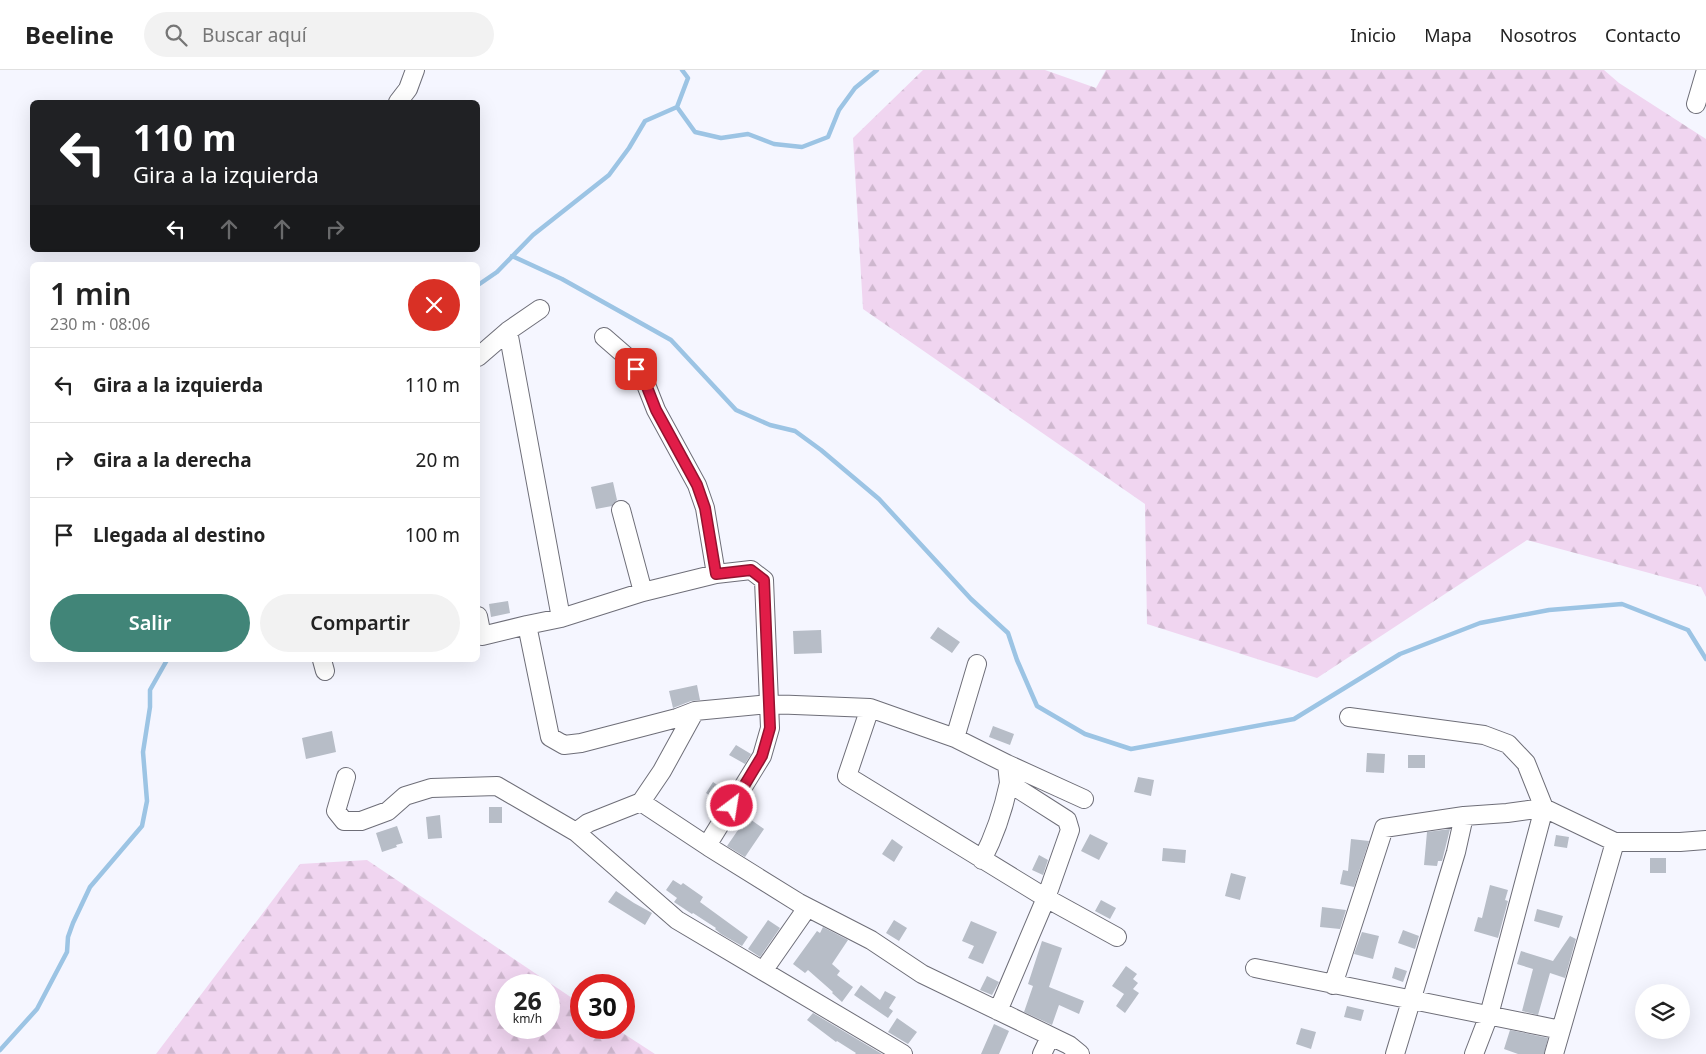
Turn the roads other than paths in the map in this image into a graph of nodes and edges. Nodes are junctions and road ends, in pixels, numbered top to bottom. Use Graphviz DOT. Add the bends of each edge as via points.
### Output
graph roads {
  1 [pos="415,70"];
  2 [pos="1706,70"];
  3 [pos="400,100"];
  4 [pos="1696,104"];
  5 [pos="540,308"];
  6 [pos="508,331"];
  7 [pos="604,336"];
  8 [pos="480,355"];
  9 [pos="621,510"];
  10 [pos="716,574"];
  11 [pos="643,592"];
  12 [pos="561,618"];
  13 [pos="527,625"];
  14 [pos="480,626"];
  15 [pos="977,664"];
  16 [pos="770,704"];
  17 [pos="870,708"];
  18 [pos="695,711"];
  19 [pos="1349,717"];
  20 [pos="955,738"];
  21 [pos="1006,764"];
  22 [pos="346,777"];
  23 [pos="1009,783"];
  24 [pos="1084,800"];
  25 [pos="641,802"];
  26 [pos="1544,808"];
  27 [pos="1464,816"];
  28 [pos="576,832"];
  29 [pos="1706,840"];
  30 [pos="1616,842"];
  31 [pos="709,847"];
  32 [pos="982,860"];
  33 [pos="1046,898"];
  34 [pos="807,908"];
  35 [pos="1118,936"];
  36 [pos="1255,968"];
  37 [pos="763,970"];
  38 [pos="1333,985"];
  39 [pos="1411,1001"];
  40 [pos="998,1011"];
  41 [pos="1489,1015"];
  42 [pos="1561,1030"];
  43 [pos="1050,1037"];
  44 [pos="903,1054"];
  45 [pos="1042,1054"];
  46 [pos="1080,1054"];
  47 [pos="1395,1054"];
  48 [pos="1474,1054"];
  49 [pos="1554,1054"];
  1 -- 3 [label="street" via="408,90"];
  2 -- 4 [label="street"];
  5 -- 6 [label="street"];
  6 -- 8 [label="street"];
  6 -- 12 [label="street"];
  7 -- 10 [label="street" via="627,357 645,382 656,410 697,485 705,508"];
  9 -- 11 [label="street"];
  10 -- 11 [label="street"];
  10 -- 16 [label="street" via="751,570 764,580"];
  11 -- 12 [label="street"];
  12 -- 13 [label="street"];
  13 -- 14 [label="street" via="482,636"];
  13 -- 18 [label="street" via="550,737 564,745"];
  15 -- 20 [label="street"];
  16 -- 17 [label="street"];
  16 -- 18 [label="street"];
  16 -- 31 [label="street" via="770,728 762,756"];
  17 -- 20 [label="street"];
  17 -- 32 [label="street" via="847,776"];
  18 -- 25 [label="street"];
  19 -- 26 [label="street" via="1484,735 1508,744 1526,763"];
  20 -- 21 [label="street"];
  21 -- 23 [label="street"];
  21 -- 24 [label="street"];
  22 -- 28 [label="street" via="336,811 344,821 361,821 388,811 405,796 431,788 497,786"];
  23 -- 32 [label="street" via="1003,812"];
  23 -- 33 [label="street" via="1067,820 1070,830"];
  25 -- 28 [label="street" via="588,823"];
  25 -- 31 [label="street"];
  26 -- 27 [label="street"];
  26 -- 30 [label="street"];
  26 -- 41 [label="street"];
  27 -- 38 [label="street" via="1384,828"];
  27 -- 39 [label="street"];
  28 -- 37 [label="street" via="677,920"];
  29 -- 30 [label="street"];
  30 -- 42 [label="street"];
  31 -- 34 [label="street"];
  32 -- 33 [label="street"];
  33 -- 35 [label="street"];
  33 -- 40 [label="street"];
  34 -- 37 [label="street"];
  34 -- 40 [label="street" via="871,940 922,974"];
  36 -- 38 [label="street"];
  37 -- 44 [label="street"];
  38 -- 39 [label="street"];
  39 -- 41 [label="street"];
  39 -- 47 [label="street"];
  40 -- 43 [label="street"];
  41 -- 42 [label="street"];
  41 -- 48 [label="street"];
  42 -- 49 [label="street"];
  43 -- 45 [label="street"];
  43 -- 46 [label="street"];
}
